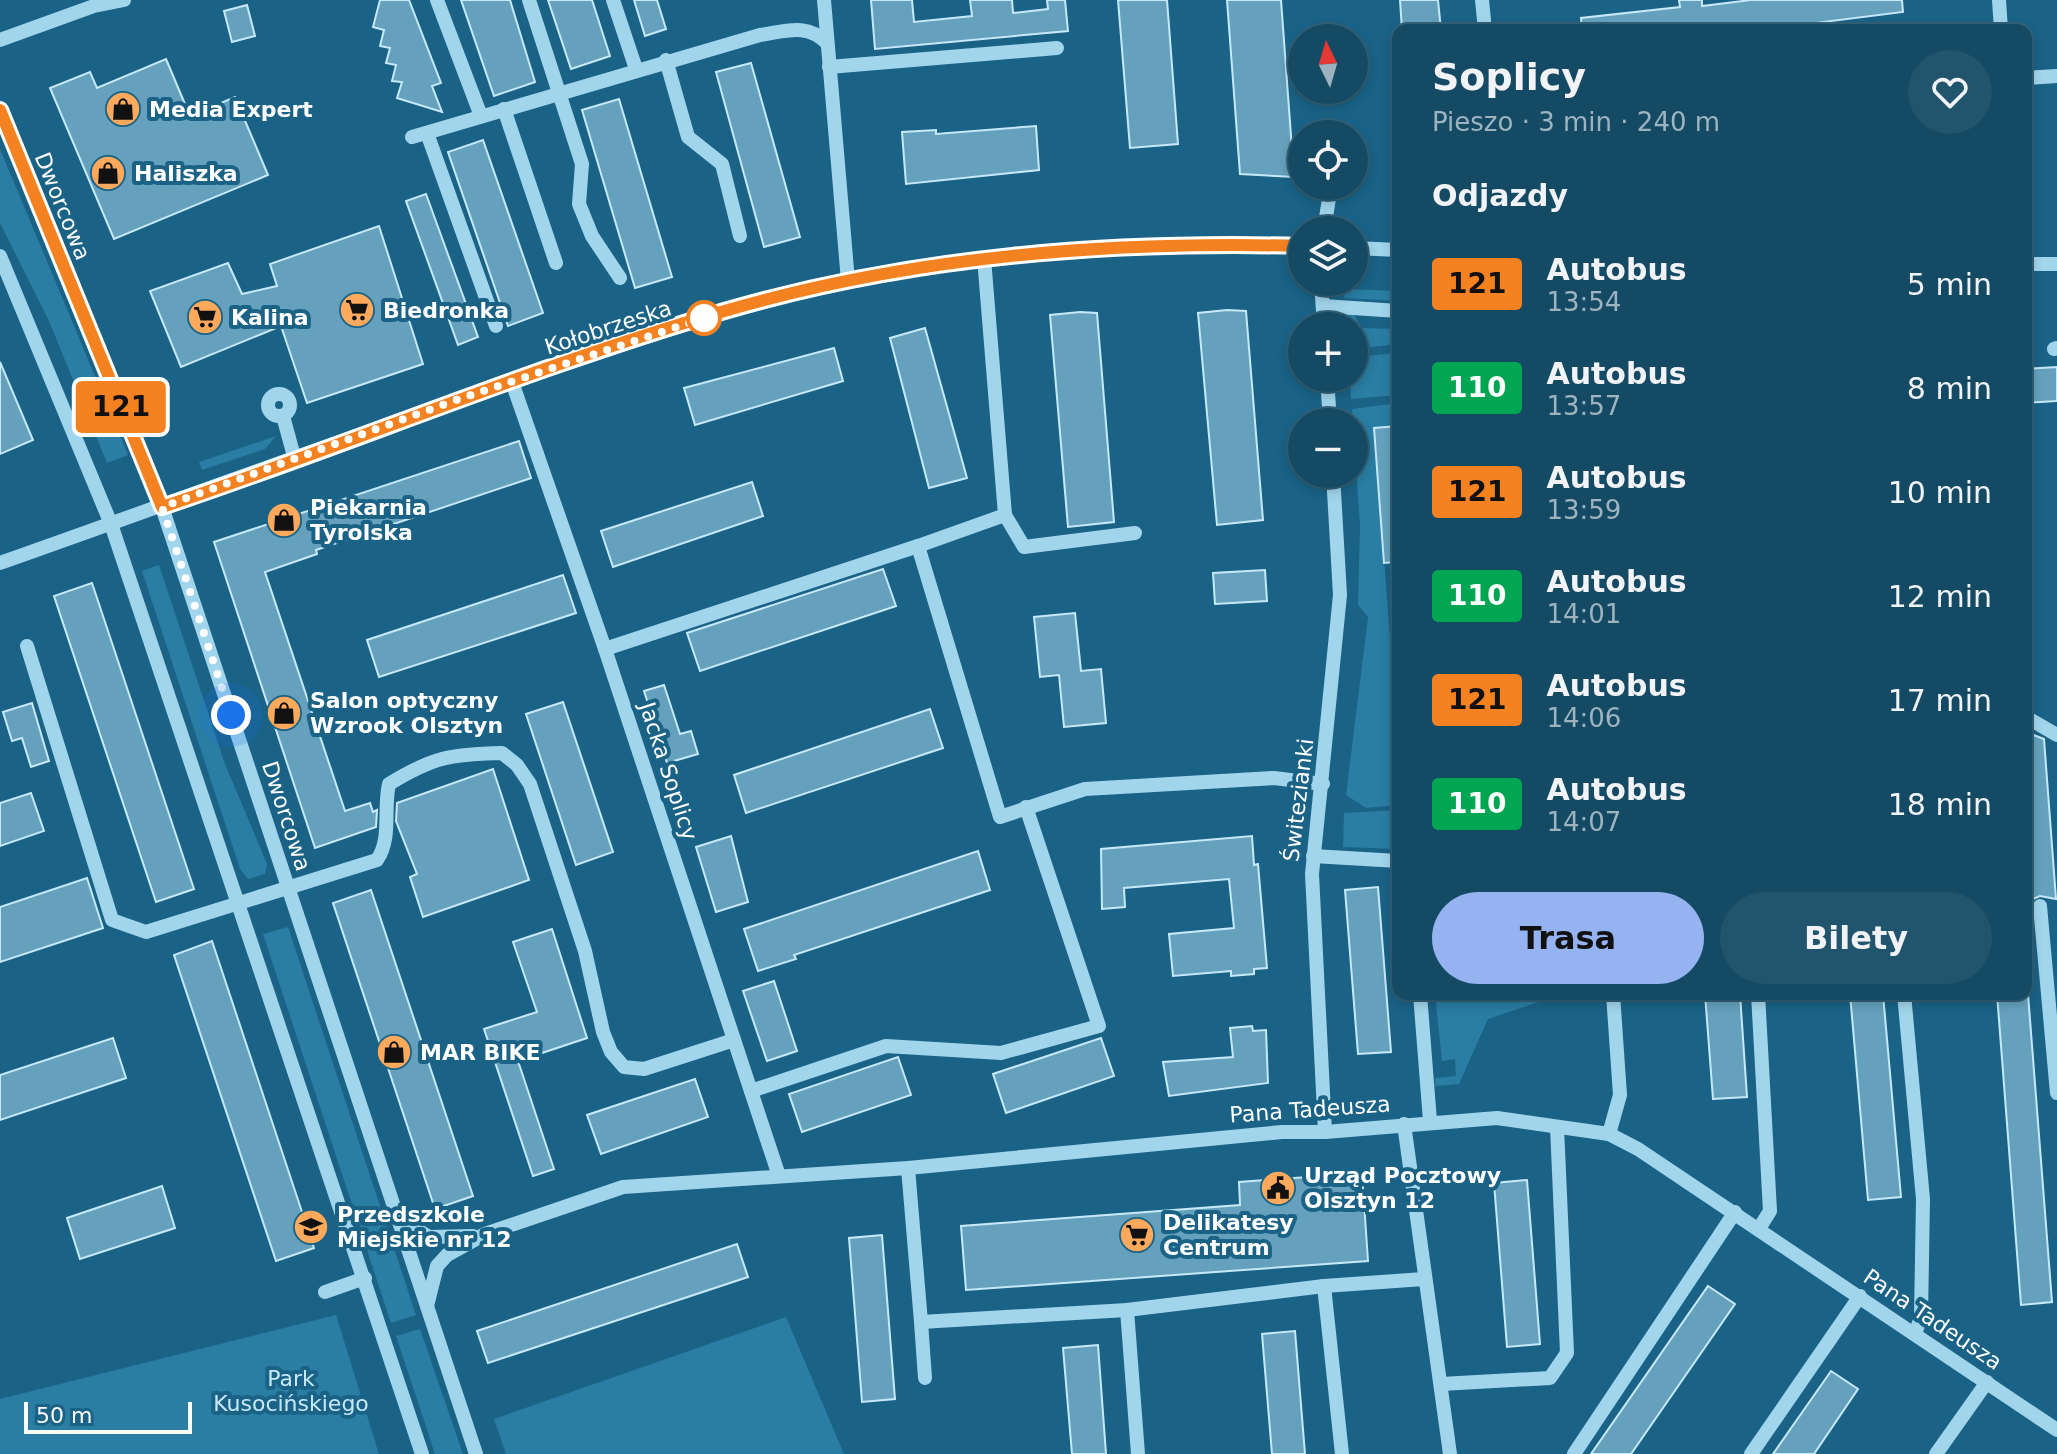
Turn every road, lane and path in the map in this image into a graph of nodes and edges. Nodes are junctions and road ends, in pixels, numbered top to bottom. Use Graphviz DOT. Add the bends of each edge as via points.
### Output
graph roads {
  1 [pos="124,0"];
  2 [pos="437,0"];
  3 [pos="529,0"];
  4 [pos="613,0"];
  5 [pos="824,0"];
  6 [pos="1482,0"];
  7 [pos="1999,0"];
  8 [pos="1484,24"];
  9 [pos="2001,24"];
  10 [pos="0,40"];
  11 [pos="827,43"];
  12 [pos="1057,48"];
  13 [pos="666,60"];
  14 [pos="829,67"];
  15 [pos="636,69"];
  16 [pos="2057,76"];
  17 [pos="2032,78"];
  18 [pos="559,92"];
  19 [pos="504,109"];
  20 [pos="0,110"];
  21 [pos="481,116"];
  22 [pos="427,133"];
  23 [pos="412,137"];
  24 [pos="740,236"];
  25 [pos="1288,246"];
  26 [pos="1368,249"];
  27 [pos="1392,250"];
  28 [pos="0,256"];
  29 [pos="984,258"];
  30 [pos="556,263"];
  31 [pos="2032,264"];
  32 [pos="2057,264"];
  33 [pos="620,278"];
  34 [pos="848,281"];
  35 [pos="1322,296"];
  36 [pos="1323,306"];
  37 [pos="1392,311"];
  38 [pos="1323,312"];
  39 [pos="496,326"];
  40 [pos="512,382"];
  41 [pos="283,416"];
  42 [pos="295,460"];
  43 [pos="1334,488"];
  44 [pos="162,507"];
  45 [pos="1005,515"];
  46 [pos="111,524"];
  47 [pos="1135,533"];
  48 [pos="918,546"];
  49 [pos="0,563"];
  50 [pos="27,646"];
  51 [pos="605,649"];
  52 [pos="2032,720"];
  53 [pos="2057,735"];
  54 [pos="1323,784"];
  55 [pos="1026,807"];
  56 [pos="1313,856"];
  57 [pos="1392,861"];
  58 [pos="288,888"];
  59 [pos="240,903"];
  60 [pos="2040,906"];
  61 [pos="1420,1000"];
  62 [pos="1613,1000"];
  63 [pos="1758,1000"];
  64 [pos="1905,1000"];
  65 [pos="734,1040"];
  66 [pos="751,1091"];
  67 [pos="2057,1093"];
  68 [pos="1430,1121"];
  69 [pos="1404,1124"];
  70 [pos="1557,1127"];
  71 [pos="1325,1132"];
  72 [pos="1609,1134"];
  73 [pos="908,1168"];
  74 [pos="779,1176"];
  75 [pos="1735,1212"];
  76 [pos="398,1218"];
  77 [pos="1760,1227"];
  78 [pos="485,1234"];
  79 [pos="365,1278"];
  80 [pos="1424,1279"];
  81 [pos="1324,1286"];
  82 [pos="325,1292"];
  83 [pos="1860,1296"];
  84 [pos="427,1306"];
  85 [pos="1127,1310"];
  86 [pos="921,1322"];
  87 [pos="1915,1334"];
  88 [pos="925,1378"];
  89 [pos="1987,1382"];
  90 [pos="1441,1384"];
  91 [pos="2057,1430"];
  92 [pos="422,1454"];
  93 [pos="476,1454"];
  94 [pos="1138,1454"];
  95 [pos="1342,1454"];
  96 [pos="1450,1454"];
  97 [pos="1574,1454"];
  98 [pos="1751,1454"];
  99 [pos="1936,1454"];
  1 -- 10 [label="street"];
  2 -- 21 [label="street"];
  3 -- 18 [label="street"];
  4 -- 15 [label="street"];
  5 -- 11 [label="street"];
  6 -- 8 [label="street"];
  7 -- 9 [label="street"];
  11 -- 13 [label="street" via="802,28"];
  11 -- 14 [label="street"];
  12 -- 14 [label="street"];
  13 -- 15 [label="street"];
  13 -- 24 [label="street" via="688,137 722,164"];
  14 -- 34 [label="street"];
  15 -- 18 [label="street"];
  16 -- 17 [label="street"];
  18 -- 19 [label="street"];
  18 -- 33 [label="street" via="582,164 579,204 592,236"];
  19 -- 21 [label="street"];
  19 -- 30 [label="street"];
  20 -- 44 [label="street, Dworcowa"];
  21 -- 22 [label="street"];
  22 -- 23 [label="street"];
  22 -- 39 [label="street"];
  25 -- 29 [label="street, Kołobrzeska" via="1129,245"];
  26 -- 27 [label="street"];
  28 -- 46 [label="street"];
  29 -- 34 [label="street, Kołobrzeska"];
  29 -- 45 [label="street"];
  31 -- 32 [label="street"];
  34 -- 40 [label="street, Kołobrzeska" via="728,310"];
  35 -- 36 [label="street"];
  36 -- 37 [label="street"];
  36 -- 38 [label="street"];
  40 -- 42 [label="street, Kołobrzeska"];
  40 -- 51 [label="street, Jacka Soplicy"];
  41 -- 42 [label="street"];
  42 -- 44 [label="street, Kołobrzeska"];
  43 -- 54 [label="street, Świtezianki" via="1340,595"];
  44 -- 46 [label="street, Kołobrzeska"];
  44 -- 58 [label="street, Dworcowa"];
  45 -- 47 [label="street" via="1024,547"];
  45 -- 48 [label="street"];
  46 -- 49 [label="street, Kołobrzeska"];
  46 -- 59 [label="street"];
  48 -- 51 [label="street"];
  48 -- 55 [label="street" via="1000,817"];
  50 -- 59 [label="street" via="112,920 146,932"];
  51 -- 65 [label="street, Jacka Soplicy"];
  52 -- 53 [label="street"];
  54 -- 55 [label="street" via="1274,778 1085,789"];
  54 -- 56 [label="street, Świtezianki"];
  55 -- 66 [label="street" via="1099,1026 1001,1053 886,1046"];
  56 -- 57 [label="street"];
  56 -- 71 [label="street, Świtezianki"];
  58 -- 59 [label="street"];
  58 -- 65 [label="street" via="377,860 386,846 389,784 424,762 458,754 502,753 530,784 585,951 611,1052 624,1067 644,1069"];
  58 -- 76 [label="street, Dworcowa"];
  59 -- 79 [label="street"];
  60 -- 67 [label="street"];
  61 -- 68 [label="street"];
  62 -- 72 [label="street" via="1620,1095"];
  63 -- 77 [label="street" via="1770,1211"];
  64 -- 87 [label="street" via="1923,1199 1921,1317"];
  65 -- 66 [label="street, Jacka Soplicy"];
  66 -- 74 [label="street, Jacka Soplicy"];
  68 -- 69 [label="street, Pana Tadeusza"];
  68 -- 70 [label="street, Pana Tadeusza" via="1497,1118"];
  69 -- 71 [label="street, Pana Tadeusza"];
  69 -- 80 [label="street"];
  70 -- 72 [label="street, Pana Tadeusza"];
  70 -- 90 [label="street" via="1567,1353 1550,1378"];
  71 -- 73 [label="street, Pana Tadeusza"];
  72 -- 75 [label="street, Pana Tadeusza"];
  73 -- 74 [label="street, Pana Tadeusza"];
  73 -- 86 [label="street"];
  74 -- 78 [label="street, Pana Tadeusza" via="623,1187"];
  75 -- 77 [label="street, Pana Tadeusza"];
  75 -- 97 [label="street"];
  76 -- 78 [label="street, Pana Tadeusza" via="429,1237"];
  76 -- 84 [label="street, Dworcowa"];
  77 -- 83 [label="street, Pana Tadeusza"];
  78 -- 84 [label="street, Pana Tadeusza" via="437,1266"];
  79 -- 82 [label="street"];
  79 -- 92 [label="street"];
  80 -- 81 [label="street"];
  80 -- 90 [label="street"];
  81 -- 85 [label="street"];
  81 -- 95 [label="street"];
  83 -- 87 [label="street, Pana Tadeusza"];
  83 -- 98 [label="street"];
  84 -- 93 [label="street, Dworcowa"];
  85 -- 86 [label="street"];
  85 -- 94 [label="street"];
  86 -- 88 [label="street"];
  87 -- 89 [label="street, Pana Tadeusza"];
  89 -- 91 [label="street, Pana Tadeusza"];
  89 -- 99 [label="street"];
  90 -- 96 [label="street"];
}
